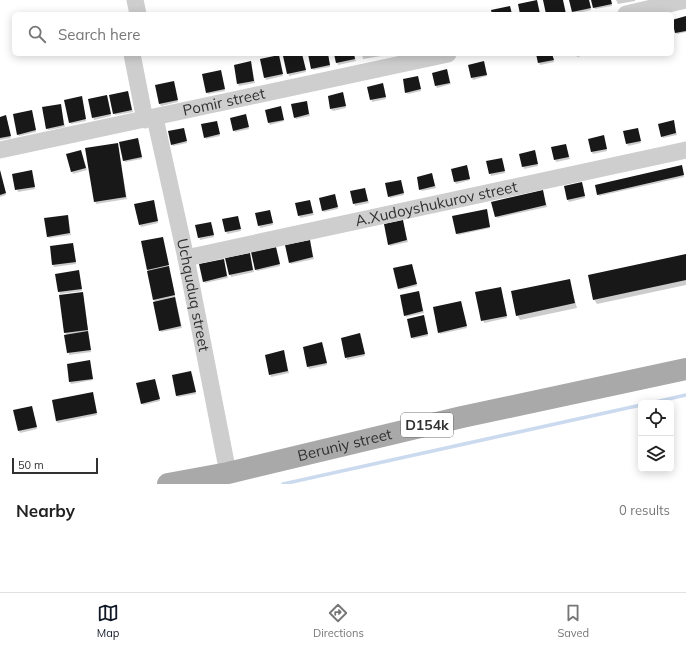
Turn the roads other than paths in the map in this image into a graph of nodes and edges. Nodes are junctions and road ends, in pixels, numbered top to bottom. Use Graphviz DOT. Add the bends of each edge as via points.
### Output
graph roads {
  1 [pos="135,0"];
  2 [pos="686,0"];
  3 [pos="138,12"];
  4 [pos="635,12"];
  5 [pos="133,56"];
  6 [pos="439,56"];
  7 [pos="150,119"];
  8 [pos="0,150"];
  9 [pos="686,150"];
  10 [pos="186,258"];
  11 [pos="686,369"];
  12 [pos="228,473"];
  13 [pos="168,484"];
  1 -- 3 [label="street"];
  2 -- 4 [label="street"];
  5 -- 7 [label="street, Uchquduq street"];
  6 -- 7 [label="street, Pomir street"];
  7 -- 8 [label="street, Pomir street"];
  7 -- 10 [label="street, Uchquduq street"];
  9 -- 10 [label="street, A.Xudoyshukurov street"];
  10 -- 12 [label="street, Uchquduq street"];
  11 -- 12 [label="main road, Beruniy street / D154k" via="462,417"];
  12 -- 13 [label="main road, Beruniy street / D154k"];
}
